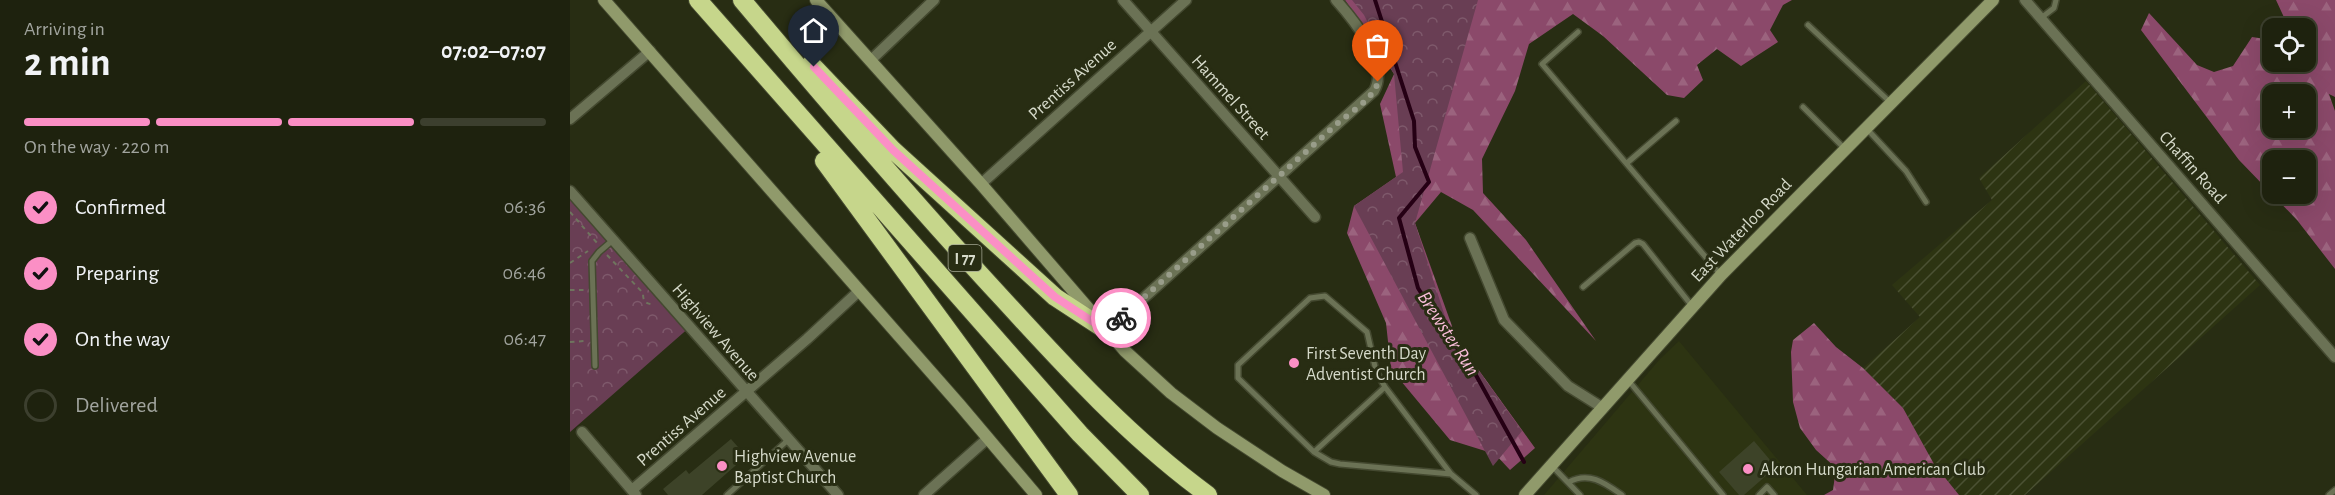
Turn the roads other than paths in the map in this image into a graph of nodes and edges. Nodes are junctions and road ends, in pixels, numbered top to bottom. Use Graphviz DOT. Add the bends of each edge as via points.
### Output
graph roads {
  1 [pos="604,0"];
  2 [pos="698,0"];
  3 [pos="742,0"];
  4 [pos="750,0"];
  5 [pos="816,0"];
  6 [pos="934,0"];
  7 [pos="1123,0"];
  8 [pos="1186,0"];
  9 [pos="1336,0"];
  10 [pos="1993,0"];
  11 [pos="2025,0"];
  12 [pos="2056,0"];
  13 [pos="2041,18"];
  14 [pos="1808,25"];
  15 [pos="1578,32"];
  16 [pos="1151,33"];
  17 [pos="741,48"];
  18 [pos="650,51"];
  19 [pos="871,60"];
  20 [pos="1890,103"];
  21 [pos="1803,107"];
  22 [pos="570,119"];
  23 [pos="1676,121"];
  24 [pos="1866,128"];
  25 [pos="1845,149"];
  26 [pos="1627,163"];
  27 [pos="1280,176"];
  28 [pos="981,184"];
  29 [pos="570,191"];
  30 [pos="1926,202"];
  31 [pos="1315,217"];
  32 [pos="1470,238"];
  33 [pos="613,240"];
  34 [pos="1722,275"];
  35 [pos="1583,287"];
  36 [pos="859,291"];
  37 [pos="1693,307"];
  38 [pos="1107,331"];
  39 [pos="2335,357"];
  40 [pos="596,366"];
  41 [pos="1628,381"];
  42 [pos="1385,387"];
  43 [pos="746,391"];
  44 [pos="1603,408"];
  45 [pos="582,432"];
  46 [pos="789,439"];
  47 [pos="987,439"];
  48 [pos="1314,452"];
  49 [pos="1552,466"];
  50 [pos="1451,474"];
  51 [pos="1569,482"];
  52 [pos="2335,490"];
  53 [pos="634,493"];
  54 [pos="727,495"];
  55 [pos="838,495"];
  56 [pos="924,495"];
  57 [pos="1036,495"];
  58 [pos="1069,495"];
  59 [pos="1140,495"];
  60 [pos="1208,495"];
  61 [pos="1324,495"];
  62 [pos="1476,495"];
  63 [pos="1526,495"];
  64 [pos="1581,495"];
  65 [pos="1622,495"];
  66 [pos="1723,495"];
  67 [pos="1758,495"];
  68 [pos="1774,495"];
  69 [pos="2329,495"];
  1 -- 18 [label="main road"];
  2 -- 17 [label="highway, I 77"];
  3 -- 60 [label="highway, I 77" via="935,226 1065,367 1153,450"];
  4 -- 38 [label="highway" via="893,150 1055,297"];
  5 -- 19 [label="main road"];
  6 -- 19 [label="street"];
  7 -- 16 [label="street, Hammel Street"];
  8 -- 16 [label="street, Prentiss Avenue"];
  9 -- 27 [label="street" via="1362,31 1372,53 1377,86"];
  10 -- 20 [label="main road, East Waterloo Road"];
  11 -- 13 [label="street, Chaffin Road"];
  12 -- 13 [label="lane" via="2054,8"];
  13 -- 39 [label="street, Chaffin Road"];
  14 -- 20 [label="lane"];
  15 -- 26 [label="lane" via="1542,64"];
  16 -- 27 [label="street, Hammel Street"];
  16 -- 28 [label="street, Prentiss Avenue"];
  17 -- 58 [label="highway"];
  17 -- 59 [label="highway, I 77" via="1080,434"];
  18 -- 22 [label="street"];
  18 -- 36 [label="main road"];
  19 -- 28 [label="main road"];
  20 -- 24 [label="main road, East Waterloo Road"];
  21 -- 25 [label="lane"];
  23 -- 26 [label="lane"];
  24 -- 25 [label="main road, East Waterloo Road"];
  24 -- 30 [label="lane" via="1906,171"];
  25 -- 34 [label="main road, East Waterloo Road"];
  26 -- 34 [label="lane"];
  27 -- 31 [label="street, Hammel Street"];
  27 -- 38 [label="street"];
  28 -- 38 [label="main road"];
  29 -- 33 [label="street, Highview Avenue"];
  32 -- 44 [label="street" via="1504,320 1568,386"];
  33 -- 40 [label="lane" via="592,261"];
  33 -- 43 [label="street, Highview Avenue"];
  34 -- 37 [label="main road, East Waterloo Road"];
  35 -- 37 [label="lane" via="1639,242"];
  36 -- 43 [label="street, Prentiss Avenue"];
  36 -- 47 [label="main road"];
  37 -- 41 [label="main road, East Waterloo Road"];
  38 -- 61 [label="main road" via="1149,374 1197,413"];
  41 -- 44 [label="main road, East Waterloo Road"];
  41 -- 66 [label="lane"];
  42 -- 48 [label="lane"];
  42 -- 48 [label="lane" via="1376,371 1367,332 1325,296 1310,298 1238,365 1238,378"];
  42 -- 50 [label="lane"];
  43 -- 46 [label="street, Highview Avenue"];
  43 -- 53 [label="street, Prentiss Avenue"];
  44 -- 49 [label="main road, East Waterloo Road"];
  45 -- 53 [label="street"];
  46 -- 54 [label="lane"];
  46 -- 55 [label="street, Highview Avenue"];
  47 -- 56 [label="street"];
  47 -- 57 [label="main road"];
  48 -- 50 [label="lane" via="1340,464"];
  49 -- 51 [label="lane"];
  49 -- 63 [label="main road, East Waterloo Road"];
  50 -- 62 [label="lane"];
  51 -- 64 [label="lane"];
  51 -- 65 [label="lane" via="1585,476"];
  52 -- 69 [label="lane"];
  67 -- 68 [label="lane" via="1767,487"];
}
